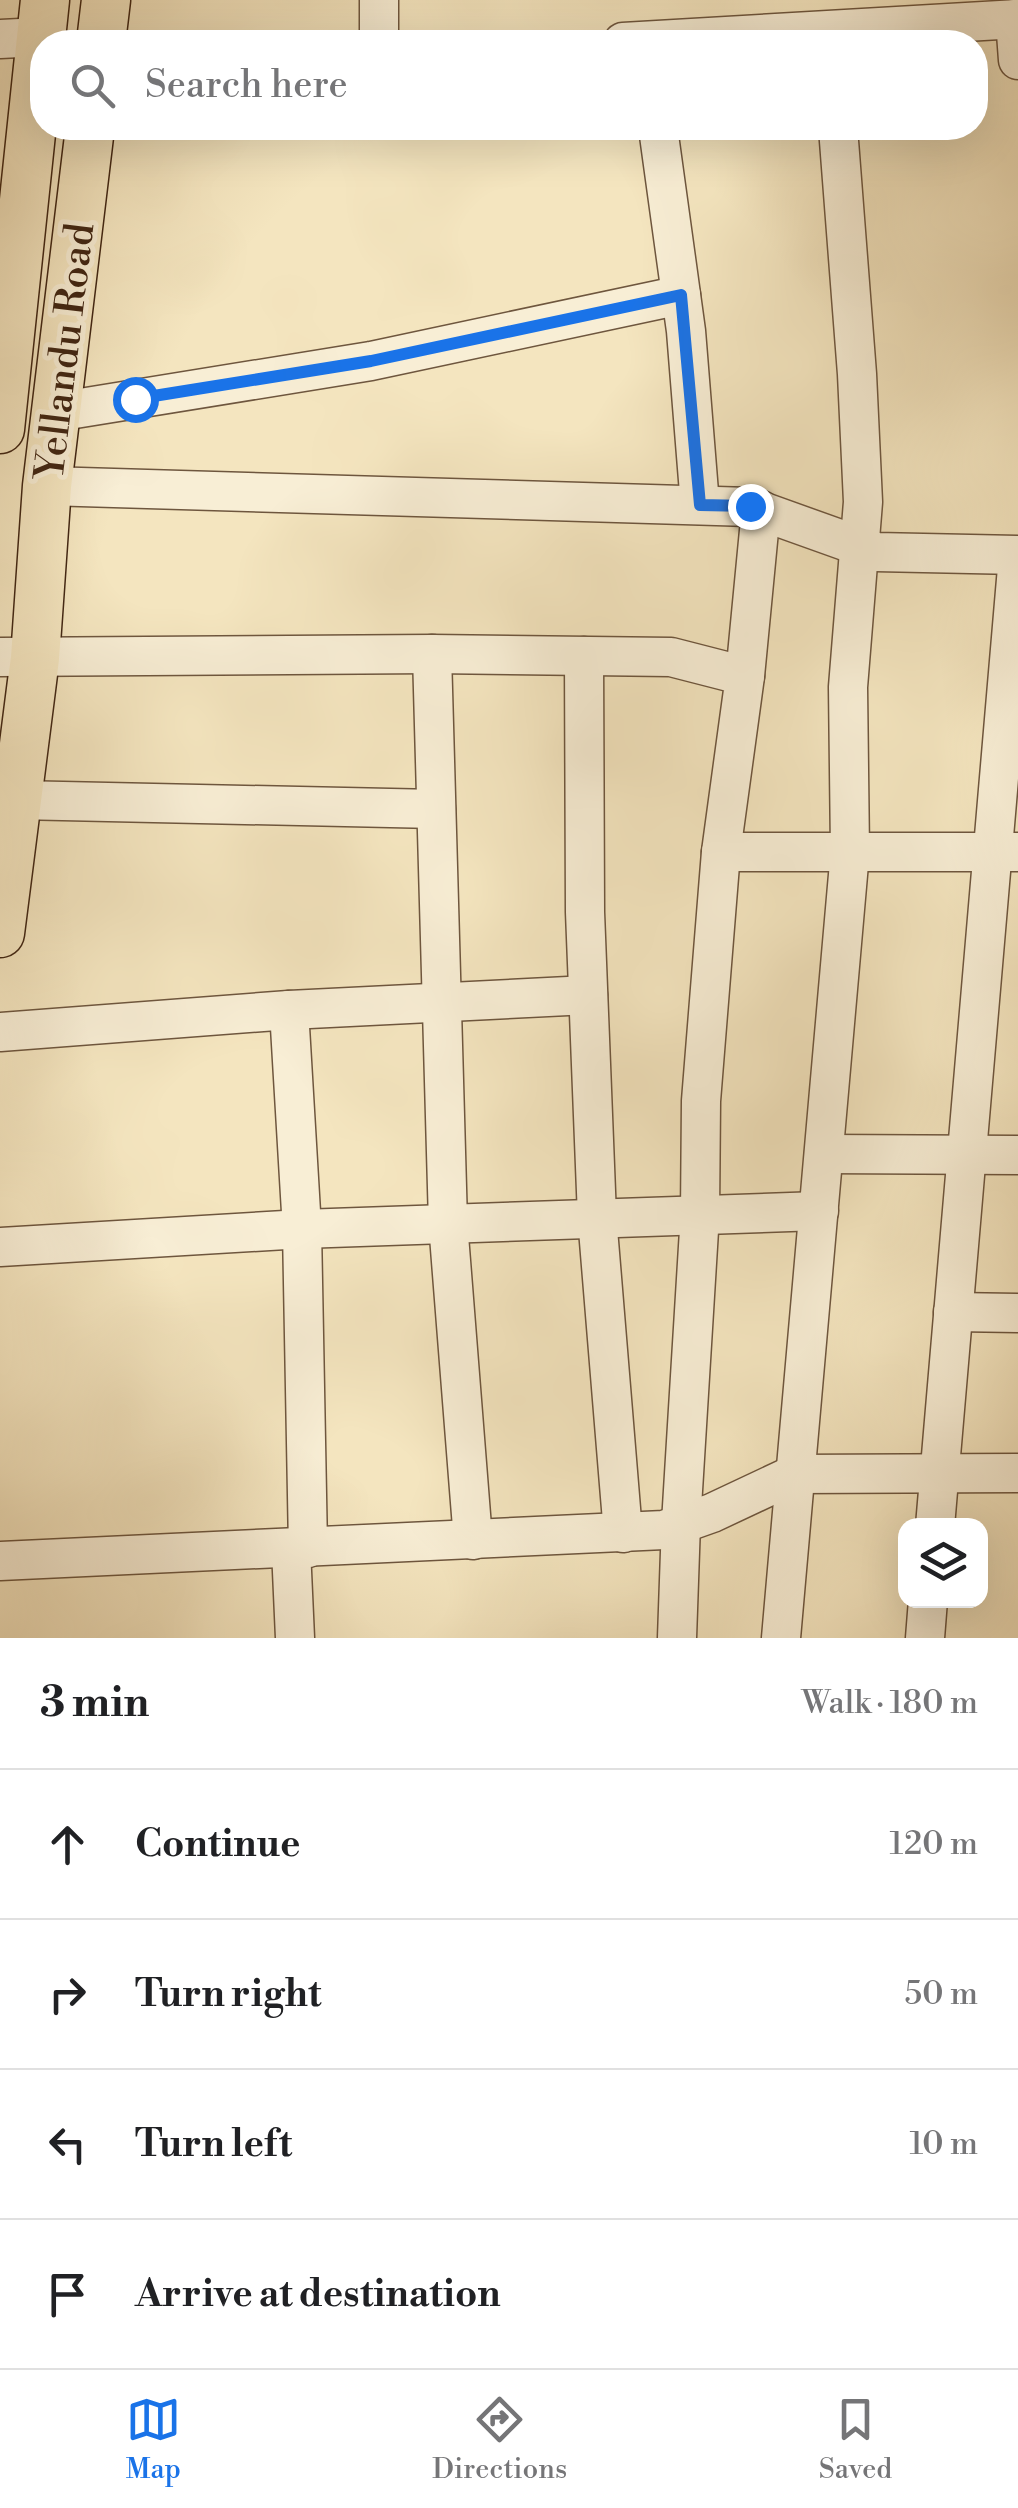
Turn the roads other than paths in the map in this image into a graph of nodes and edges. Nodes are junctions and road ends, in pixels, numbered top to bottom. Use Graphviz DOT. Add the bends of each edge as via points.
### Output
graph roads {
  1 [pos="106,0"];
  2 [pos="379,0"];
  3 [pos="1016,19"];
  4 [pos="28,25"];
  5 [pos="102,30"];
  6 [pos="379,30"];
  7 [pos="903,30"];
  8 [pos="1018,60"];
  9 [pos="89,140"];
  10 [pos="660,140"];
  11 [pos="839,140"];
  12 [pos="681,295"];
  13 [pos="56,412"];
  14 [pos="0,429"];
  15 [pos="47,486"];
  16 [pos="700,505"];
  17 [pos="761,510"];
  18 [pos="860,546"];
  19 [pos="1018,555"];
  20 [pos="432,654"];
  21 [pos="584,656"];
  22 [pos="18,658"];
  23 [pos="745,676"];
  24 [pos="1012,696"];
  25 [pos="17,800"];
  26 [pos="436,809"];
  27 [pos="721,852"];
  28 [pos="850,852"];
  29 [pos="1005,852"];
  30 [pos="0,933"];
  31 [pos="588,996"];
  32 [pos="441,1003"];
  33 [pos="289,1010"];
  34 [pos="0,1032"];
  35 [pos="824,1154"];
  36 [pos="967,1155"];
  37 [pos="1018,1155"];
  38 [pos="818,1211"];
  39 [pos="700,1214"];
  40 [pos="597,1216"];
  41 [pos="448,1222"];
  42 [pos="302,1229"];
  43 [pos="0,1247"];
  44 [pos="953,1312"];
  45 [pos="1018,1312"];
  46 [pos="796,1474"];
  47 [pos="940,1474"];
  48 [pos="1018,1474"];
  49 [pos="936,1518"];
  50 [pos="681,1523"];
  51 [pos="624,1533"];
  52 [pos="473,1540"];
  53 [pos="300,1548"];
  54 [pos="0,1561"];
  55 [pos="927,1608"];
  56 [pos="295,1638"];
  57 [pos="677,1638"];
  58 [pos="781,1638"];
  59 [pos="924,1638"];
  1 -- 5 [label="main road"];
  2 -- 6 [label="street"];
  3 -- 7 [label="street"];
  3 -- 8 [label="street"];
  4 -- 14 [label="main road, Yellandu Road"];
  9 -- 13 [label="main road, Yellandu Road"];
  10 -- 12 [label="street"];
  11 -- 18 [label="street" via="864,502"];
  12 -- 13 [label="street" via="371,361"];
  12 -- 16 [label="street"];
  13 -- 15 [label="main road, Yellandu Road"];
  15 -- 16 [label="street"];
  15 -- 22 [label="main road, Yellandu Road"];
  16 -- 17 [label="street"];
  17 -- 18 [label="street"];
  17 -- 23 [label="street"];
  18 -- 19 [label="street" via="876,552"];
  18 -- 28 [label="street" via="848,687"];
  19 -- 24 [label="street"];
  20 -- 21 [label="street"];
  20 -- 22 [label="street"];
  20 -- 26 [label="street"];
  21 -- 23 [label="street" via="670,657"];
  21 -- 31 [label="street"];
  22 -- 25 [label="main road, Yellandu Road"];
  23 -- 27 [label="street"];
  24 -- 29 [label="street"];
  25 -- 26 [label="street"];
  25 -- 30 [label="main road, Yellandu Road"];
  26 -- 32 [label="street"];
  27 -- 28 [label="street"];
  27 -- 39 [label="street" via="701,1100"];
  28 -- 29 [label="street"];
  28 -- 35 [label="street"];
  29 -- 36 [label="street"];
  31 -- 32 [label="street"];
  31 -- 40 [label="street"];
  32 -- 33 [label="street"];
  32 -- 41 [label="street"];
  33 -- 34 [label="street"];
  33 -- 42 [label="street"];
  35 -- 36 [label="street"];
  35 -- 38 [label="street"];
  36 -- 37 [label="street"];
  36 -- 44 [label="street"];
  38 -- 39 [label="street"];
  38 -- 46 [label="street"];
  39 -- 40 [label="street"];
  39 -- 50 [label="street"];
  40 -- 41 [label="street"];
  40 -- 51 [label="street"];
  41 -- 42 [label="street"];
  41 -- 52 [label="street"];
  42 -- 43 [label="street"];
  42 -- 53 [label="street"];
  44 -- 45 [label="street"];
  44 -- 47 [label="street"];
  46 -- 47 [label="street"];
  46 -- 50 [label="street"];
  46 -- 58 [label="street"];
  47 -- 48 [label="street"];
  47 -- 49 [label="street"];
  50 -- 51 [label="street"];
  50 -- 57 [label="street"];
  51 -- 52 [label="street"];
  52 -- 53 [label="street"];
  53 -- 54 [label="street"];
  53 -- 56 [label="street"];
  55 -- 59 [label="street"];
}
